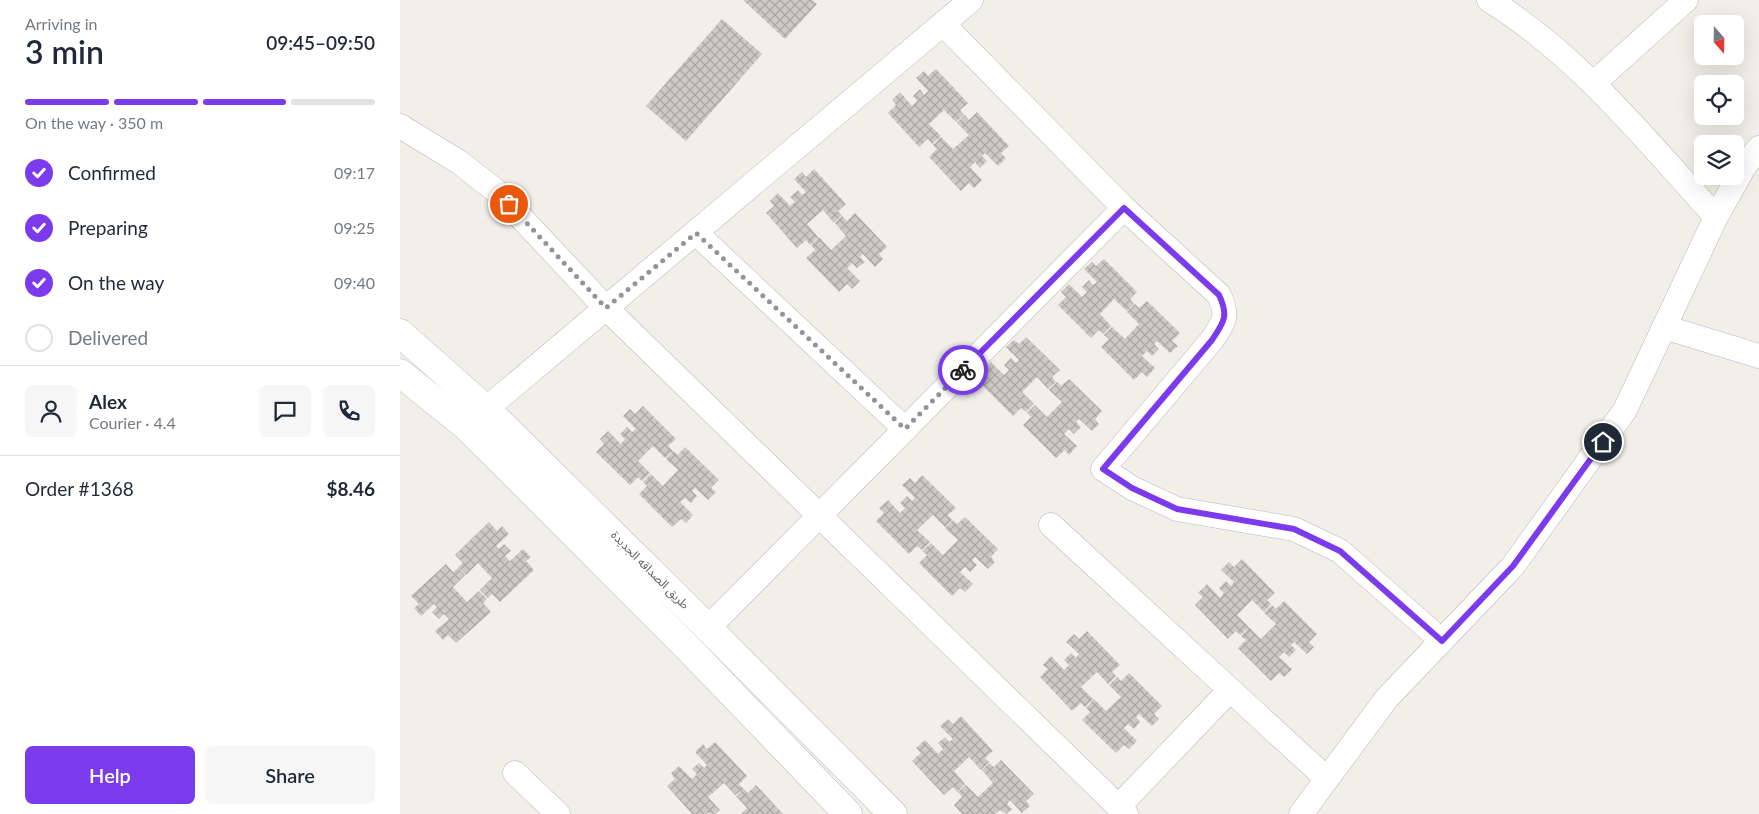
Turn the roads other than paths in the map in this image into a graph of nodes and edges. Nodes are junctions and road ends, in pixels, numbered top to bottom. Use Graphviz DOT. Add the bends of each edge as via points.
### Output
graph roads {
  1 [pos="971,0"];
  2 [pos="1489,0"];
  3 [pos="1686,0"];
  4 [pos="943,24"];
  5 [pos="1594,83"];
  6 [pos="400,126"];
  7 [pos="1759,148"];
  8 [pos="1124,208"];
  9 [pos="1716,217"];
  10 [pos="696,233"];
  11 [pos="606,308"];
  12 [pos="1664,327"];
  13 [pos="400,333"];
  14 [pos="1759,356"];
  15 [pos="400,372"];
  16 [pos="486,409"];
  17 [pos="466,426"];
  18 [pos="905,429"];
  19 [pos="819,515"];
  20 [pos="1051,525"];
  21 [pos="708,628"];
  22 [pos="1442,641"];
  23 [pos="1230,690"];
  24 [pos="515,773"];
  25 [pos="1327,780"];
  26 [pos="1122,810"];
  27 [pos="558,814"];
  28 [pos="848,814"];
  29 [pos="893,814"];
  30 [pos="1301,814"];
  1 -- 4 [label="street"];
  2 -- 5 [label="street" via="1512,14"];
  3 -- 5 [label="street"];
  4 -- 8 [label="street"];
  4 -- 10 [label="street"];
  5 -- 9 [label="street"];
  6 -- 11 [label="street" via="459,162 496,191"];
  7 -- 9 [label="street" via="1744,167"];
  8 -- 18 [label="street"];
  8 -- 22 [label="street" via="1219,295 1225,308 1224,323 1103,469 1132,488 1177,509 1294,529 1340,551"];
  9 -- 12 [label="street"];
  10 -- 11 [label="street"];
  10 -- 18 [label="street"];
  11 -- 16 [label="street"];
  11 -- 19 [label="street"];
  12 -- 14 [label="street"];
  12 -- 22 [label="street" via="1626,410 1513,566"];
  13 -- 16 [label="street, طريق الصداقه الجديدة"];
  15 -- 17 [label="street"];
  16 -- 17 [label="street"];
  16 -- 21 [label="street, طريق الصداقه الجديدة"];
  17 -- 28 [label="street"];
  18 -- 19 [label="street"];
  19 -- 21 [label="street"];
  19 -- 26 [label="street"];
  20 -- 23 [label="street"];
  21 -- 29 [label="street, طريق الصداقه الجديدة"];
  22 -- 25 [label="street" via="1387,698"];
  23 -- 25 [label="street"];
  23 -- 26 [label="street"];
  24 -- 27 [label="street"];
  25 -- 30 [label="street"];
}
